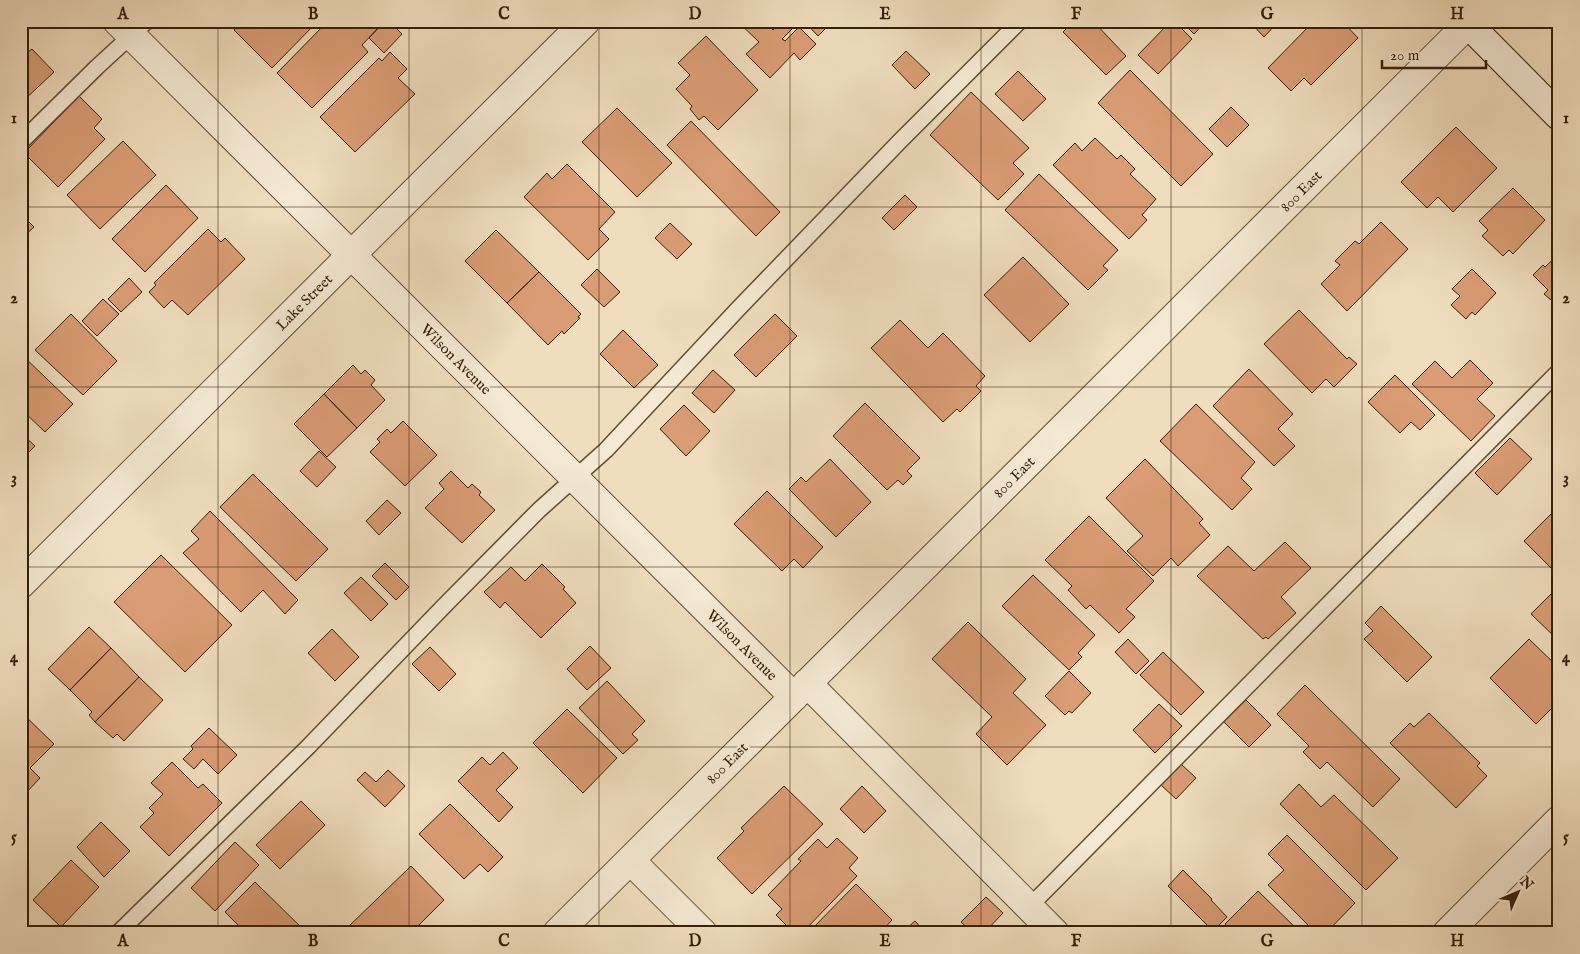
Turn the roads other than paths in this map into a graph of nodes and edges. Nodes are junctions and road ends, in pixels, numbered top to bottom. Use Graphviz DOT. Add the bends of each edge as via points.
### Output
graph roads {
  1 [pos="586,21"];
  2 [pos="1020,21"];
  3 [pos="1468,22"];
  4 [pos="132,26"];
  5 [pos="1559,116"];
  6 [pos="21,142"];
  7 [pos="351,255"];
  8 [pos="1559,371"];
  9 [pos="575,478"];
  10 [pos="21,584"];
  11 [pos="800,690"];
  12 [pos="1559,820"];
  13 [pos="630,860"];
  14 [pos="1029,907"];
  15 [pos="118,933"];
  16 [pos="557,933"];
  17 [pos="703,933"];
  18 [pos="1055,933"];
  19 [pos="1446,933"];
  1 -- 7 [label="street, Lake Street"];
  2 -- 9 [label="lane" via="738,309 606,450"];
  3 -- 5 [label="street"];
  3 -- 11 [label="street, 800 East"];
  4 -- 6 [label="lane" via="97,67"];
  4 -- 7 [label="street, Wilson Avenue"];
  7 -- 9 [label="street, Wilson Avenue"];
  7 -- 10 [label="street, Lake Street"];
  8 -- 14 [label="lane"];
  9 -- 11 [label="street, Wilson Avenue"];
  9 -- 15 [label="lane" via="532,517 308,747"];
  11 -- 13 [label="street, 800 East"];
  11 -- 14 [label="street, Wilson Avenue"];
  12 -- 19 [label="street"];
  13 -- 16 [label="street, 800 East"];
  13 -- 17 [label="street"];
  14 -- 18 [label="street, Wilson Avenue"];
}
